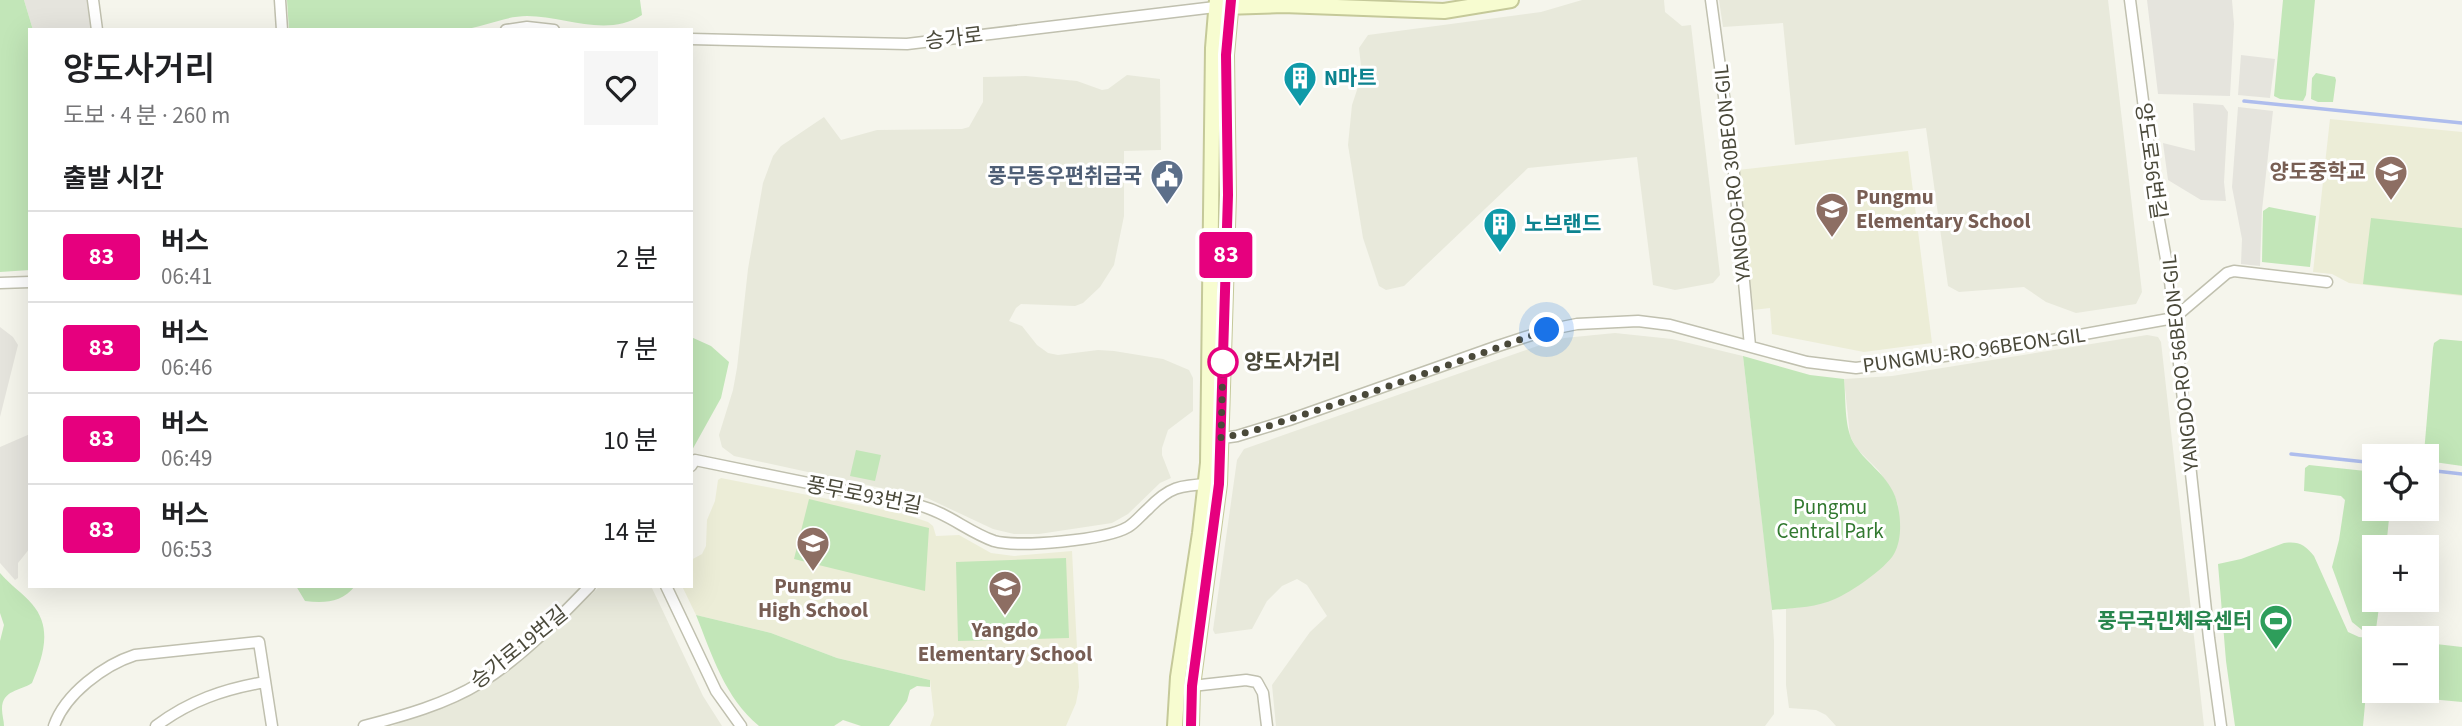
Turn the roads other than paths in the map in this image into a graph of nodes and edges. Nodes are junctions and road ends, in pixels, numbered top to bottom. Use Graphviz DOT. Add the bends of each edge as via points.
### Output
graph roads {
  1 [pos="93,0"];
  2 [pos="280,0"];
  3 [pos="1308,0"];
  4 [pos="1481,0"];
  5 [pos="1511,0"];
  6 [pos="1711,0"];
  7 [pos="2133,0"];
  8 [pos="1225,3"];
  9 [pos="97,28"];
  10 [pos="282,28"];
  11 [pos="693,39"];
  12 [pos="28,282"];
  13 [pos="2327,282"];
  14 [pos="0,283"];
  15 [pos="2174,318"];
  16 [pos="1750,346"];
  17 [pos="1215,439"];
  18 [pos="693,463"];
  19 [pos="1212,484"];
  20 [pos="588,588"];
  21 [pos="667,588"];
  22 [pos="265,682"];
  23 [pos="1192,686"];
  24 [pos="54,726"];
  25 [pos="156,726"];
  26 [pos="272,726"];
  27 [pos="364,726"];
  28 [pos="741,726"];
  29 [pos="1175,726"];
  30 [pos="1191,726"];
  31 [pos="1266,726"];
  32 [pos="2221,726"];
  1 -- 9 [label="street"];
  2 -- 10 [label="street"];
  3 -- 4 [label="street" via="1445,5"];
  5 -- 8 [label="street" via="1444,11"];
  6 -- 16 [label="street, YANGDO-RO 30BEON-GIL" via="1733,163"];
  7 -- 15 [label="street, YANGDO-RO 56BEON-GIL" via="2174,281"];
  8 -- 11 [label="street, 승가로" via="907,44"];
  8 -- 17 [label="street" via="1228,195"];
  12 -- 14 [label="street"];
  13 -- 15 [label="street" via="2234,271"];
  15 -- 16 [label="street, PUNGMU-RO 96BEON-GIL" via="1873,367 1822,365"];
  15 -- 32 [label="street, YANGDO-RO 56BEON-GIL"];
  16 -- 17 [label="street, PUNGMU-RO 96BEON-GIL" via="1646,322 1561,327 1289,420"];
  17 -- 19 [label="street"];
  18 -- 19 [label="street, 풍무로93번길" via="931,509 993,540 1016,544 1119,531 1168,491"];
  19 -- 23 [label="street"];
  19 -- 29 [label="street" via="1178,677"];
  20 -- 27 [label="street, 승가로19번길" via="538,637 481,682"];
  21 -- 28 [label="street" via="716,691"];
  22 -- 24 [label="street" via="259,642 135,655 99,672 64,706"];
  22 -- 25 [label="street" via="191,703"];
  22 -- 26 [label="street"];
  23 -- 30 [label="street"];
  23 -- 31 [label="street" via="1257,682 1263,693"];
}
